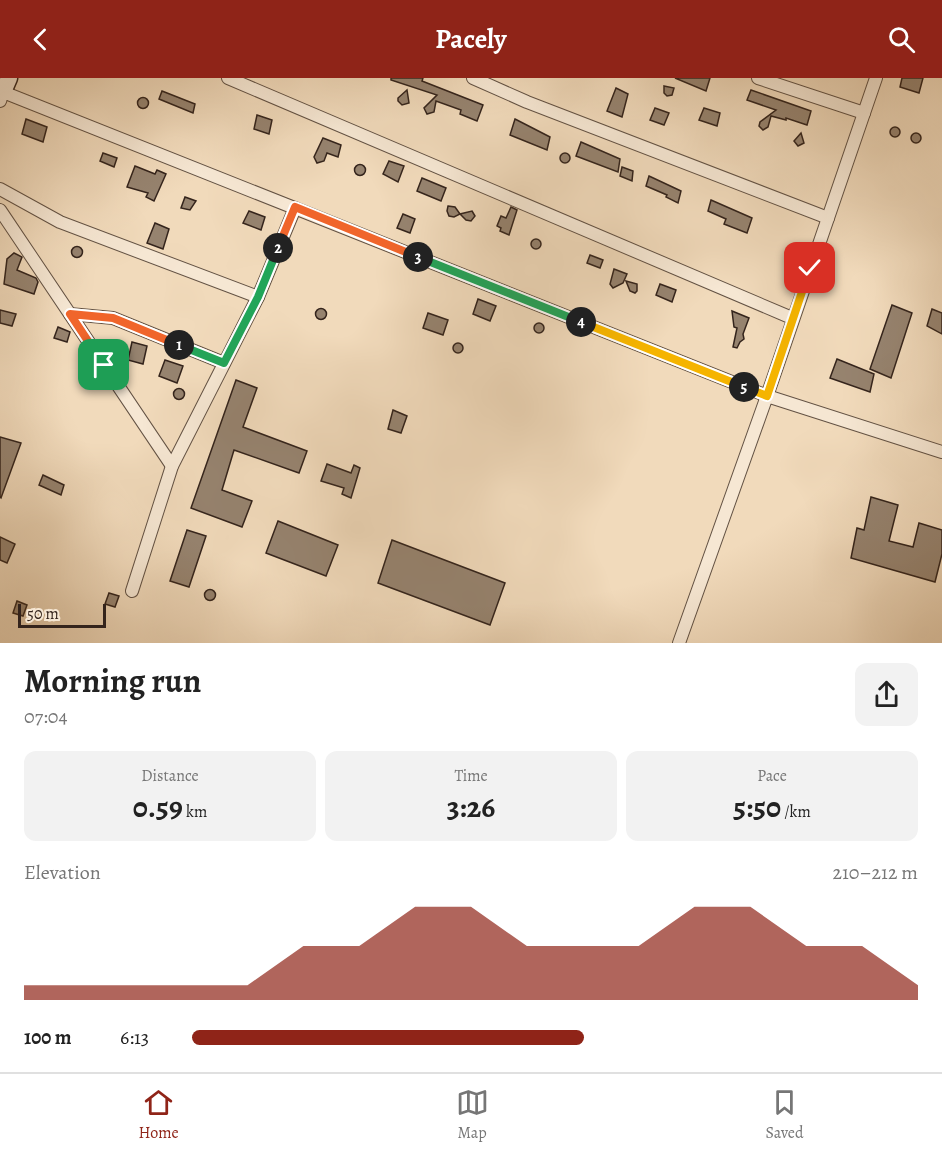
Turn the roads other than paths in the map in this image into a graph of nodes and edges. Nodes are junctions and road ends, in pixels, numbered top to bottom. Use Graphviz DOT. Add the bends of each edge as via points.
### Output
graph roads {
  1 [pos="228,78"];
  2 [pos="473,78"];
  3 [pos="758,78"];
  4 [pos="876,78"];
  5 [pos="3,90"];
  6 [pos="864,113"];
  7 [pos="0,189"];
  8 [pos="295,207"];
  9 [pos="0,210"];
  10 [pos="828,218"];
  11 [pos="258,297"];
  12 [pos="70,314"];
  13 [pos="792,318"];
  14 [pos="224,363"];
  15 [pos="767,396"];
  16 [pos="942,452"];
  17 [pos="172,466"];
  18 [pos="132,591"];
  19 [pos="679,643"];
  1 -- 13 [label="street"];
  2 -- 10 [label="street"];
  3 -- 6 [label="street"];
  4 -- 6 [label="street"];
  5 -- 8 [label="street"];
  6 -- 10 [label="street"];
  7 -- 11 [label="street" via="60,222"];
  8 -- 11 [label="street"];
  8 -- 15 [label="street"];
  9 -- 12 [label="street"];
  10 -- 13 [label="street"];
  11 -- 14 [label="street"];
  12 -- 14 [label="street" via="113,318"];
  12 -- 17 [label="street"];
  13 -- 15 [label="street"];
  14 -- 17 [label="street"];
  15 -- 16 [label="street"];
  15 -- 19 [label="street"];
  17 -- 18 [label="street"];
}
